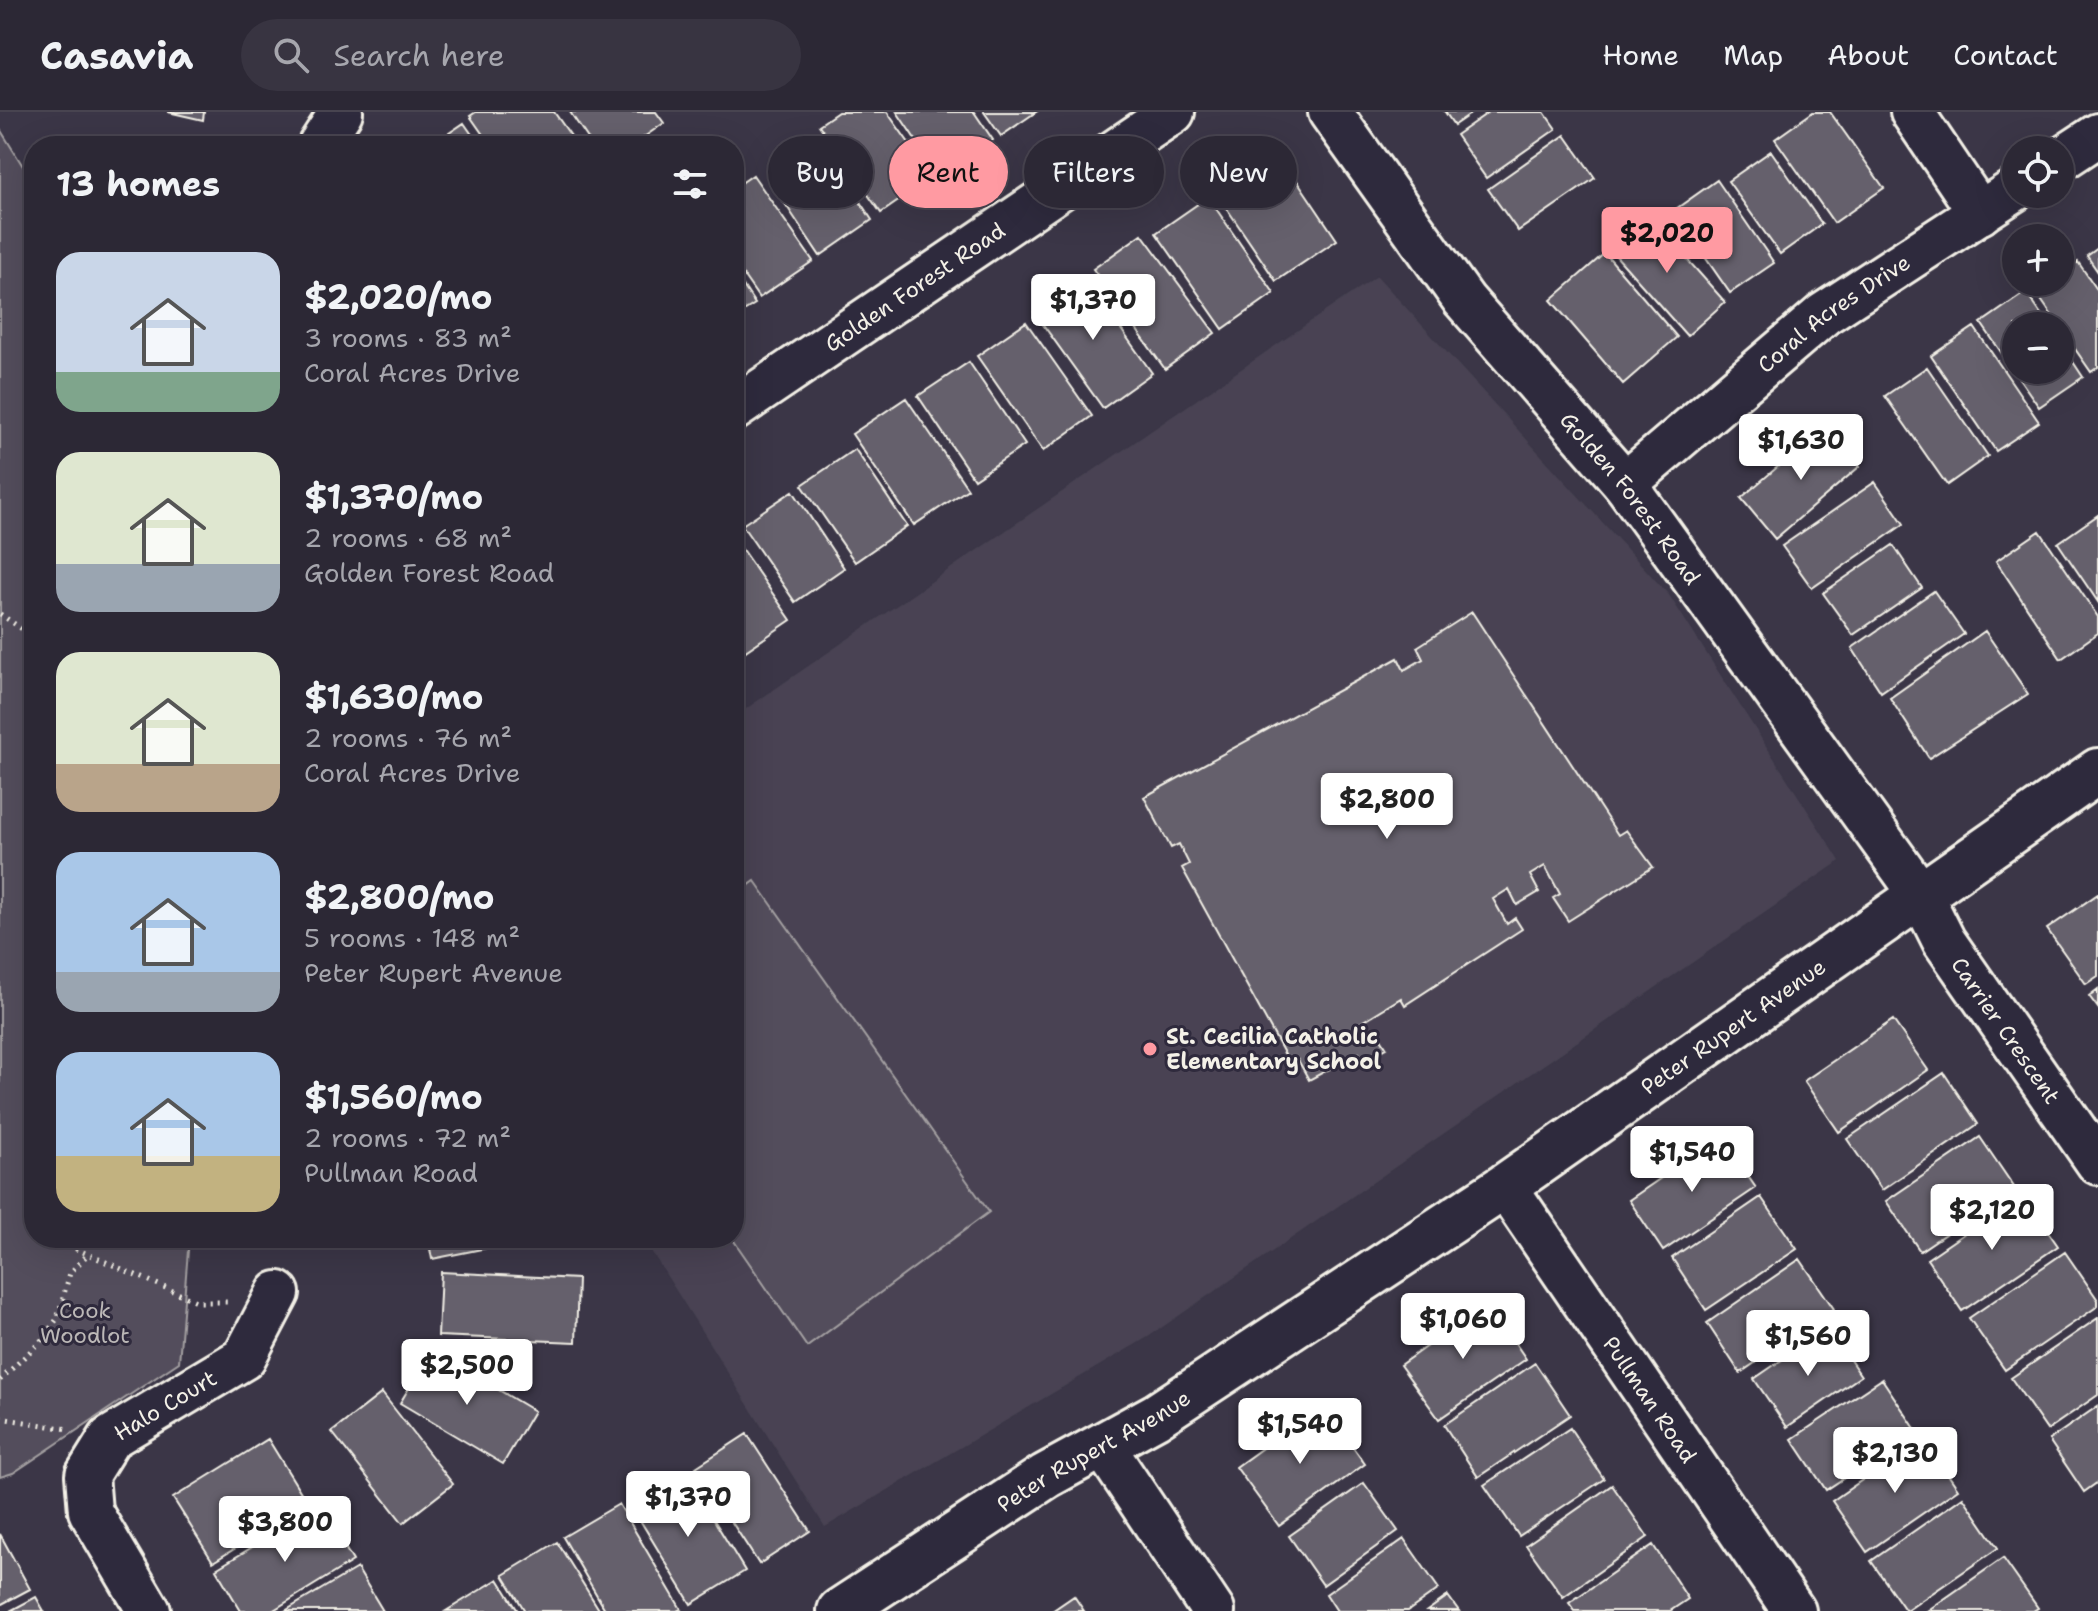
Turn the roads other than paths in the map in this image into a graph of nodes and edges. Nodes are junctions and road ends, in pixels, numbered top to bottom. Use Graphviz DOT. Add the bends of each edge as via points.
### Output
graph roads {
  1 [pos="341,112"];
  2 [pos="1173,112"];
  3 [pos="1330,112"];
  4 [pos="1912,112"];
  5 [pos="2098,135"];
  6 [pos="325,136"];
  7 [pos="2074,151"];
  8 [pos="2002,198"];
  9 [pos="1980,213"];
  10 [pos="744,402"];
  11 [pos="1625,484"];
  12 [pos="2098,771"];
  13 [pos="1921,895"];
  14 [pos="2098,1163"];
  15 [pos="1505,1186"];
  16 [pos="278,1293"];
  17 [pos="1103,1446"];
  18 [pos="149,1611"];
  19 [pos="840,1611"];
  20 [pos="1213,1611"];
  21 [pos="1794,1611"];
  1 -- 6 [label="street"];
  2 -- 10 [label="street, Golden Forest Road"];
  3 -- 11 [label="street, Golden Forest Road" via="1464,300"];
  4 -- 9 [label="street"];
  5 -- 7 [label="street"];
  8 -- 9 [label="street, Coral Acres Drive"];
  9 -- 11 [label="street, Coral Acres Drive" via="1824,314"];
  11 -- 13 [label="street, Golden Forest Road"];
  12 -- 13 [label="street, Peter Rupert Avenue"];
  13 -- 14 [label="street, Carrier Crescent" via="1944,941"];
  13 -- 15 [label="street, Peter Rupert Avenue"];
  15 -- 17 [label="street, Peter Rupert Avenue"];
  15 -- 21 [label="street, Pullman Road"];
  16 -- 18 [label="street, Halo Court" via="244,1358 110,1438 87,1475 90,1511"];
  17 -- 19 [label="street, Peter Rupert Avenue" via="1046,1476"];
  17 -- 20 [label="street"];
}
